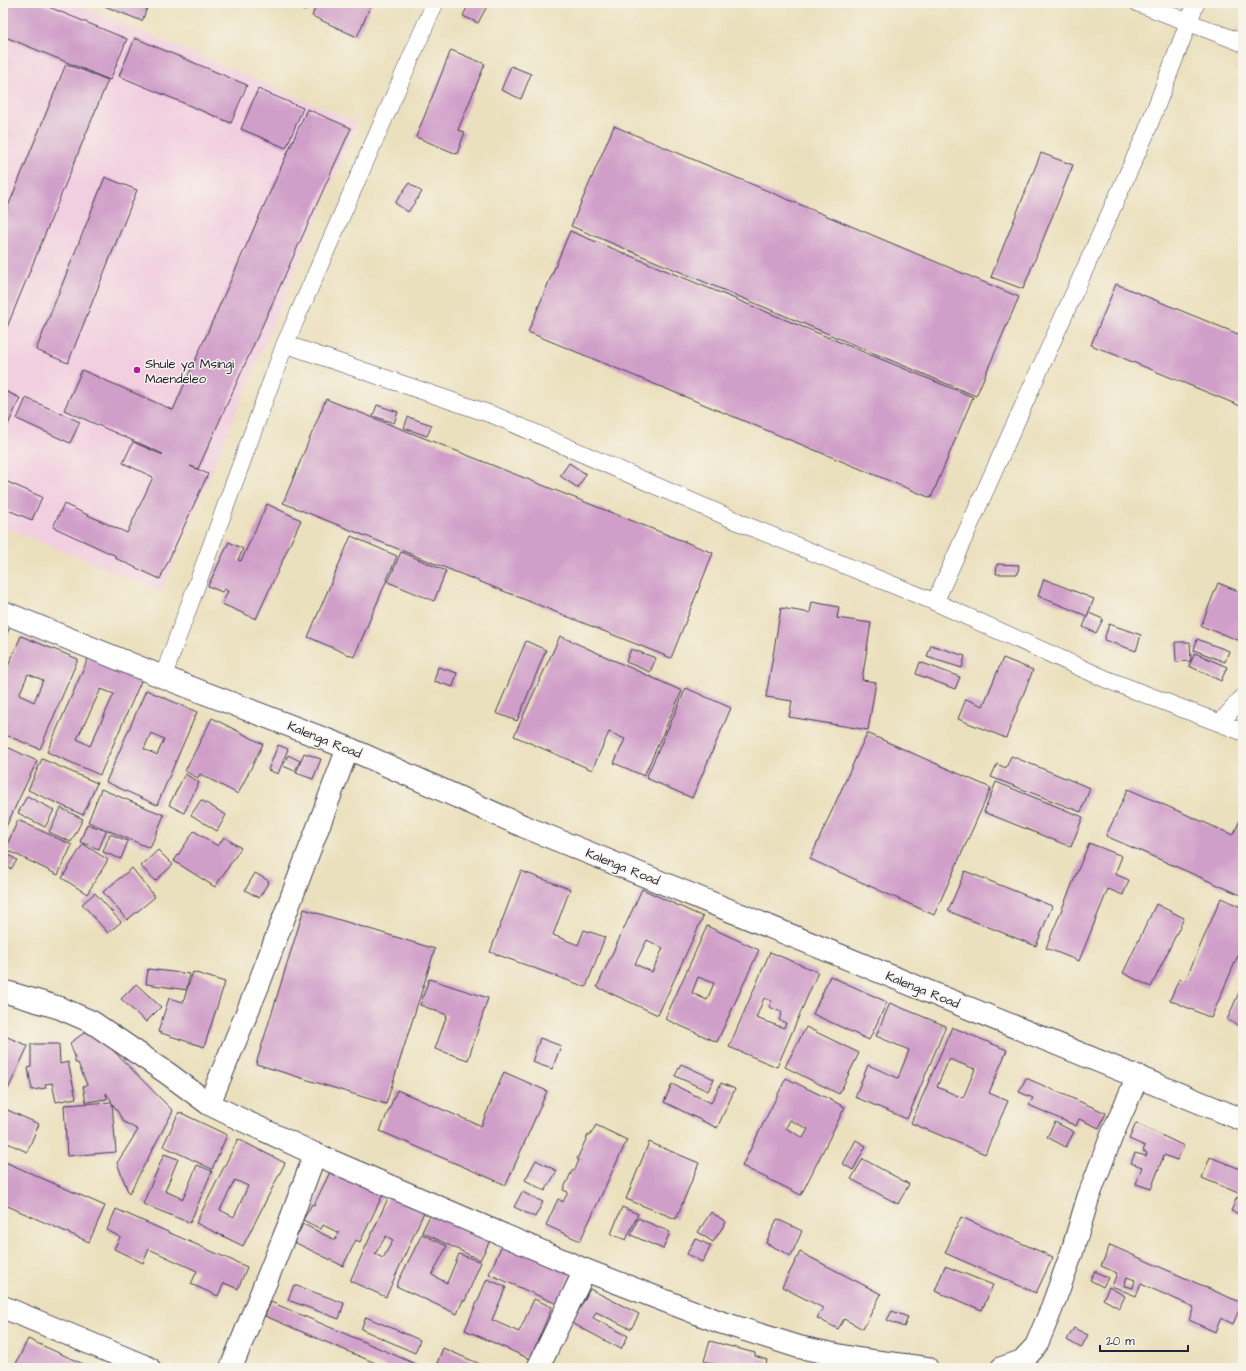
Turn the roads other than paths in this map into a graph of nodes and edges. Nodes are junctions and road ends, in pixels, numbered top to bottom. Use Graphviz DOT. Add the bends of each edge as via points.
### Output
graph roads {
  1 [pos="435,3"];
  2 [pos="1138,3"];
  3 [pos="1196,3"];
  4 [pos="1189,22"];
  5 [pos="1243,42"];
  6 [pos="285,344"];
  7 [pos="935,602"];
  8 [pos="3,612"];
  9 [pos="163,677"];
  10 [pos="1243,698"];
  11 [pos="1220,723"];
  12 [pos="1243,732"];
  13 [pos="348,748"];
  14 [pos="3,991"];
  15 [pos="1138,1076"];
  16 [pos="208,1104"];
  17 [pos="1243,1120"];
  18 [pos="315,1154"];
  19 [pos="585,1270"];
  20 [pos="3,1307"];
  21 [pos="149,1368"];
  22 [pos="231,1368"];
  23 [pos="538,1368"];
  24 [pos="927,1368"];
  25 [pos="1002,1368"];
  1 -- 6 [label="lane"];
  2 -- 4 [label="lane"];
  3 -- 4 [label="lane"];
  4 -- 5 [label="lane"];
  4 -- 7 [label="lane" via="1142,141"];
  6 -- 7 [label="lane" via="496,416 748,526"];
  6 -- 9 [label="lane"];
  7 -- 11 [label="lane" via="1108,680"];
  8 -- 9 [label="street, Kalenga Road"];
  9 -- 13 [label="street, Kalenga Road"];
  10 -- 11 [label="lane"];
  11 -- 12 [label="lane"];
  13 -- 15 [label="street, Kalenga Road" via="524,826"];
  13 -- 16 [label="street" via="258,986"];
  14 -- 16 [label="street" via="60,1008 92,1022"];
  15 -- 17 [label="street, Kalenga Road"];
  15 -- 25 [label="street" via="1088,1198 1052,1310 1036,1346 1022,1361"];
  16 -- 18 [label="street"];
  18 -- 19 [label="street"];
  18 -- 22 [label="street"];
  19 -- 23 [label="street"];
  19 -- 24 [label="street" via="720,1322 799,1346 857,1359"];
  20 -- 21 [label="street"];
}
